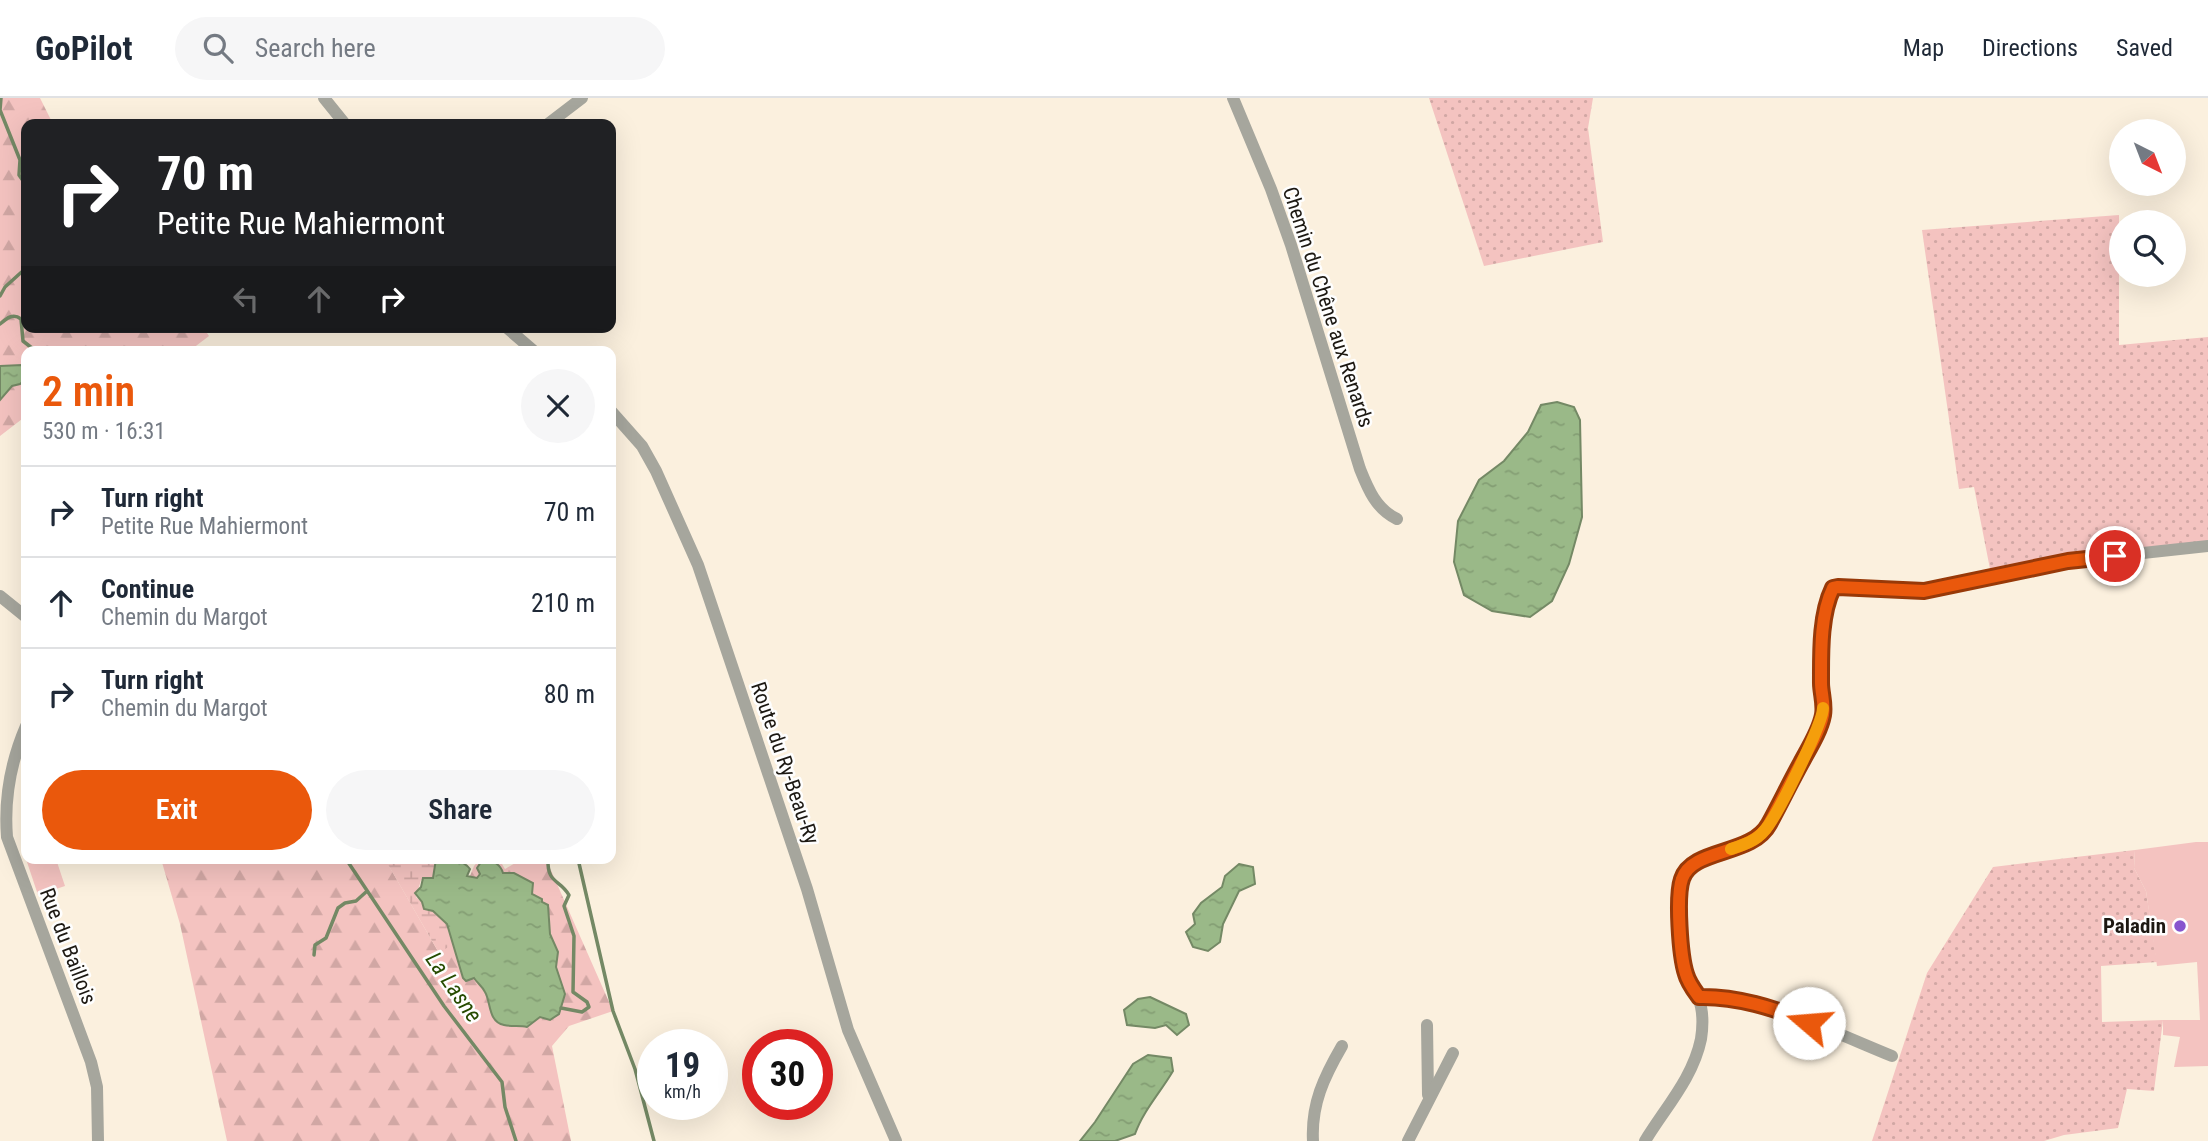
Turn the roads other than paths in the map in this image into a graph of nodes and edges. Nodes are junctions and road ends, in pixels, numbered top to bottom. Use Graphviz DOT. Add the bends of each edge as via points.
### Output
graph roads {
  1 [pos="324,98"];
  2 [pos="582,98"];
  3 [pos="1233,98"];
  4 [pos="341,119"];
  5 [pos="555,119"];
  6 [pos="513,333"];
  7 [pos="528,346"];
  8 [pos="616,417"];
  9 [pos="1397,519"];
  10 [pos="2208,546"];
  11 [pos="0,596"];
  12 [pos="21,613"];
  13 [pos="21,738"];
  14 [pos="1699,997"];
  15 [pos="1427,1025"];
  16 [pos="1342,1046"];
  17 [pos="1453,1054"];
  18 [pos="1892,1056"];
  19 [pos="1427,1102"];
  20 [pos="98,1141"];
  21 [pos="896,1141"];
  22 [pos="1313,1141"];
  23 [pos="1408,1141"];
  24 [pos="1645,1141"];
  1 -- 4 [label="street"];
  2 -- 5 [label="street"];
  3 -- 9 [label="street, Chemin du Chêne aux Renards" via="1287,235 1369,493"];
  6 -- 7 [label="street"];
  8 -- 21 [label="street, Route du Ry-Beau-Ry" via="642,446 656,471 698,565 807,889 848,1030"];
  10 -- 14 [label="street" via="2068,561 1924,591 1833,588 1821,667 1823,715 1814,739 1763,833 1696,863 1682,879 1679,918 1686,974"];
  11 -- 12 [label="street"];
  13 -- 20 [label="street, Rue du Baillois" via="5,818 7,837 91,1062 97,1087"];
  14 -- 18 [label="street" via="1723,998 1795,1016"];
  14 -- 24 [label="street" via="1702,1024 1695,1058"];
  15 -- 19 [label="street"];
  16 -- 22 [label="street" via="1321,1085"];
  17 -- 19 [label="street"];
  19 -- 23 [label="street"];
}
